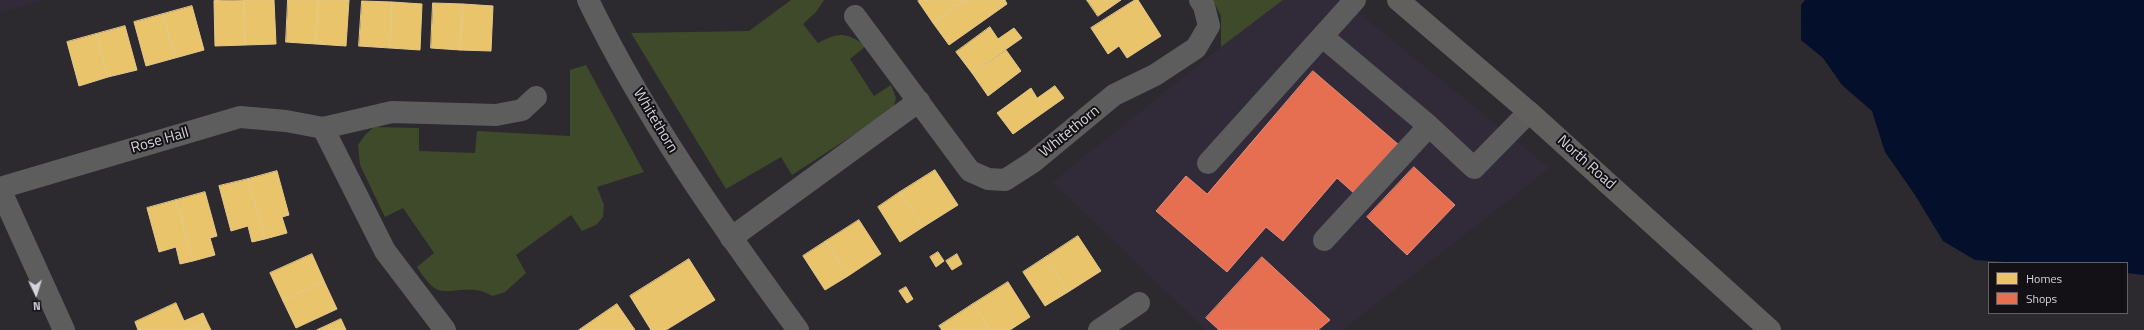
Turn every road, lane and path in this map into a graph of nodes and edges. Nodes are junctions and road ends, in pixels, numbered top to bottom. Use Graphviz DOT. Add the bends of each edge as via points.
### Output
graph roads {
  1 [pos="588,0"];
  2 [pos="1200,0"];
  3 [pos="1355,0"];
  4 [pos="1398,0"];
  5 [pos="855,16"];
  6 [pos="1323,37"];
  7 [pos="536,97"];
  8 [pos="919,101"];
  9 [pos="1529,112"];
  10 [pos="1429,126"];
  11 [pos="323,128"];
  12 [pos="1208,163"];
  13 [pos="0,189"];
  14 [pos="730,238"];
  15 [pos="1324,240"];
  16 [pos="1139,303"];
  17 [pos="64,330"];
  18 [pos="445,330"];
  19 [pos="798,330"];
  20 [pos="1099,330"];
  21 [pos="1770,330"];
  1 -- 14 [label="street, Whitethorn" via="611,48 673,151"];
  2 -- 8 [label="street, Whitethorn" via="1209,26 1196,48 1155,75 1114,95 1033,162 1005,180 988,179 970,171"];
  3 -- 6 [label="street"];
  4 -- 9 [label="main road, North Road"];
  5 -- 8 [label="street, Whitethorn"];
  6 -- 10 [label="street"];
  6 -- 12 [label="street"];
  7 -- 11 [label="street, Rose Hall" via="522,110 496,115 392,112"];
  8 -- 14 [label="street"];
  9 -- 10 [label="street" via="1474,168"];
  9 -- 21 [label="main road, North Road"];
  10 -- 15 [label="street"];
  11 -- 13 [label="street, Rose Hall" via="286,121 240,117"];
  11 -- 18 [label="street" via="385,251"];
  13 -- 17 [label="street"];
  14 -- 19 [label="street, Whitethorn"];
  16 -- 20 [label="street"];
}
